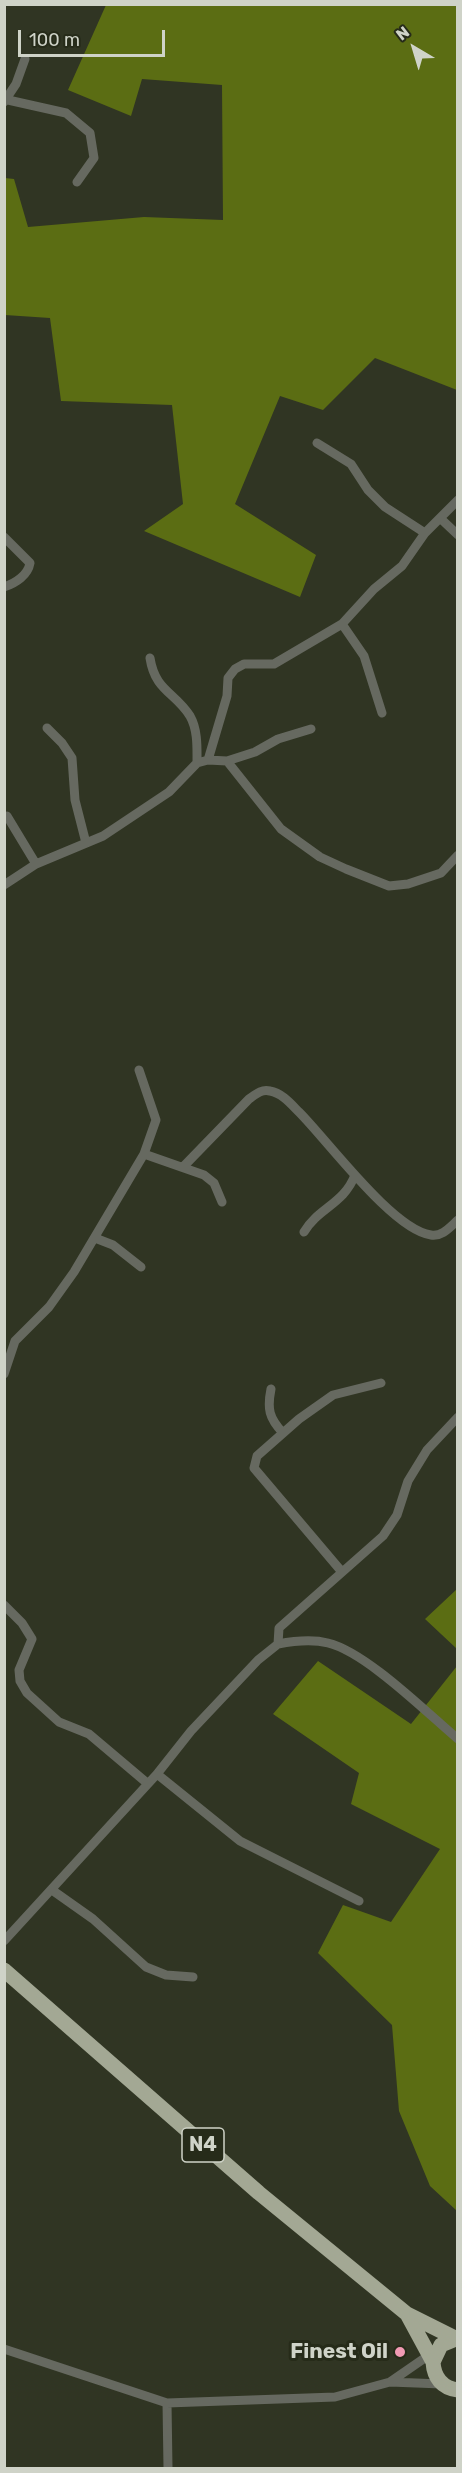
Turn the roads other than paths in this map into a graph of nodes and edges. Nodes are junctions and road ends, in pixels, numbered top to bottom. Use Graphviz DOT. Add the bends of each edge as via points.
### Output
graph roads {
  1 [pos="25,59"];
  2 [pos="6,101"];
  3 [pos="77,182"];
  4 [pos="317,443"];
  5 [pos="458,500"];
  6 [pos="440,518"];
  7 [pos="425,533"];
  8 [pos="458,535"];
  9 [pos="4,537"];
  10 [pos="4,587"];
  11 [pos="342,624"];
  12 [pos="150,658"];
  13 [pos="382,713"];
  14 [pos="47,728"];
  15 [pos="311,729"];
  16 [pos="208,760"];
  17 [pos="227,760"];
  18 [pos="197,764"];
  19 [pos="7,816"];
  20 [pos="86,843"];
  21 [pos="458,855"];
  22 [pos="36,864"];
  23 [pos="4,885"];
  24 [pos="139,1070"];
  25 [pos="144,1154"];
  26 [pos="184,1166"];
  27 [pos="355,1175"];
  28 [pos="222,1202"];
  29 [pos="458,1220"];
  30 [pos="304,1232"];
  31 [pos="95,1238"];
  32 [pos="141,1267"];
  33 [pos="4,1374"];
  34 [pos="381,1383"];
  35 [pos="271,1389"];
  36 [pos="458,1417"];
  37 [pos="283,1433"];
  38 [pos="342,1572"];
  39 [pos="4,1605"];
  40 [pos="278,1644"];
  41 [pos="458,1739"];
  42 [pos="157,1774"];
  43 [pos="147,1784"];
  44 [pos="52,1890"];
  45 [pos="359,1901"];
  46 [pos="4,1941"];
  47 [pos="4,1970"];
  48 [pos="193,1977"];
  49 [pos="407,2314"];
  50 [pos="456,2338"];
  51 [pos="4,2349"];
  52 [pos="433,2355"];
  53 [pos="390,2382"];
  54 [pos="442,2384"];
  55 [pos="458,2390"];
  56 [pos="167,2403"];
  57 [pos="168,2469"];
  1 -- 2 [label="street"];
  2 -- 3 [label="street" via="66,113 90,133 94,158"];
  4 -- 7 [label="street" via="351,464 385,507"];
  5 -- 6 [label="street"];
  6 -- 7 [label="street"];
  6 -- 8 [label="street"];
  7 -- 11 [label="street" via="402,566"];
  9 -- 10 [label="street" via="30,563 22,577"];
  11 -- 13 [label="street" via="364,656"];
  11 -- 16 [label="street" via="274,664 244,664 235,669 228,678"];
  12 -- 18 [label="street" via="153,674 191,718"];
  14 -- 20 [label="street" via="72,758 75,800"];
  15 -- 17 [label="street"];
  16 -- 17 [label="street"];
  16 -- 18 [label="street"];
  17 -- 21 [label="street" via="281,829 320,857 346,869 388,886 408,884 441,873"];
  18 -- 20 [label="street" via="169,792"];
  19 -- 22 [label="street"];
  20 -- 22 [label="street"];
  22 -- 23 [label="street"];
  24 -- 25 [label="street" via="156,1120"];
  25 -- 26 [label="street"];
  25 -- 31 [label="street"];
  26 -- 27 [label="street" via="249,1099 260,1091 271,1091 286,1098"];
  26 -- 28 [label="street" via="214,1183"];
  27 -- 29 [label="street" via="406,1225 420,1232 432,1236 443,1233"];
  27 -- 30 [label="street" via="345,1195 308,1224"];
  31 -- 32 [label="street" via="113,1245"];
  31 -- 33 [label="street" via="49,1307 15,1341"];
  34 -- 37 [label="street" via="333,1395"];
  35 -- 37 [label="street" via="270,1419"];
  36 -- 38 [label="street" via="427,1450 383,1536"];
  37 -- 38 [label="street" via="257,1456 254,1468"];
  38 -- 40 [label="street" via="279,1628"];
  39 -- 43 [label="street" via="32,1640 19,1670 27,1693 59,1722 89,1734"];
  40 -- 41 [label="street" via="302,1640 343,1649"];
  40 -- 42 [label="street" via="199,1722"];
  42 -- 43 [label="street"];
  42 -- 45 [label="street" via="240,1841"];
  43 -- 44 [label="street"];
  44 -- 46 [label="street"];
  44 -- 48 [label="street" via="93,1919 146,1967 166,1975"];
  47 -- 49 [label="highway, N4" via="259,2193"];
  49 -- 50 [label="highway, N4"];
  49 -- 52 [label="highway, N4"];
  50 -- 52 [label="highway, N4" via="447,2340"];
  51 -- 56 [label="street"];
  52 -- 53 [label="street"];
  52 -- 54 [label="highway, N4" via="435,2374"];
  53 -- 54 [label="street"];
  53 -- 56 [label="street" via="335,2397"];
  54 -- 55 [label="highway"];
  56 -- 57 [label="street"];
}
